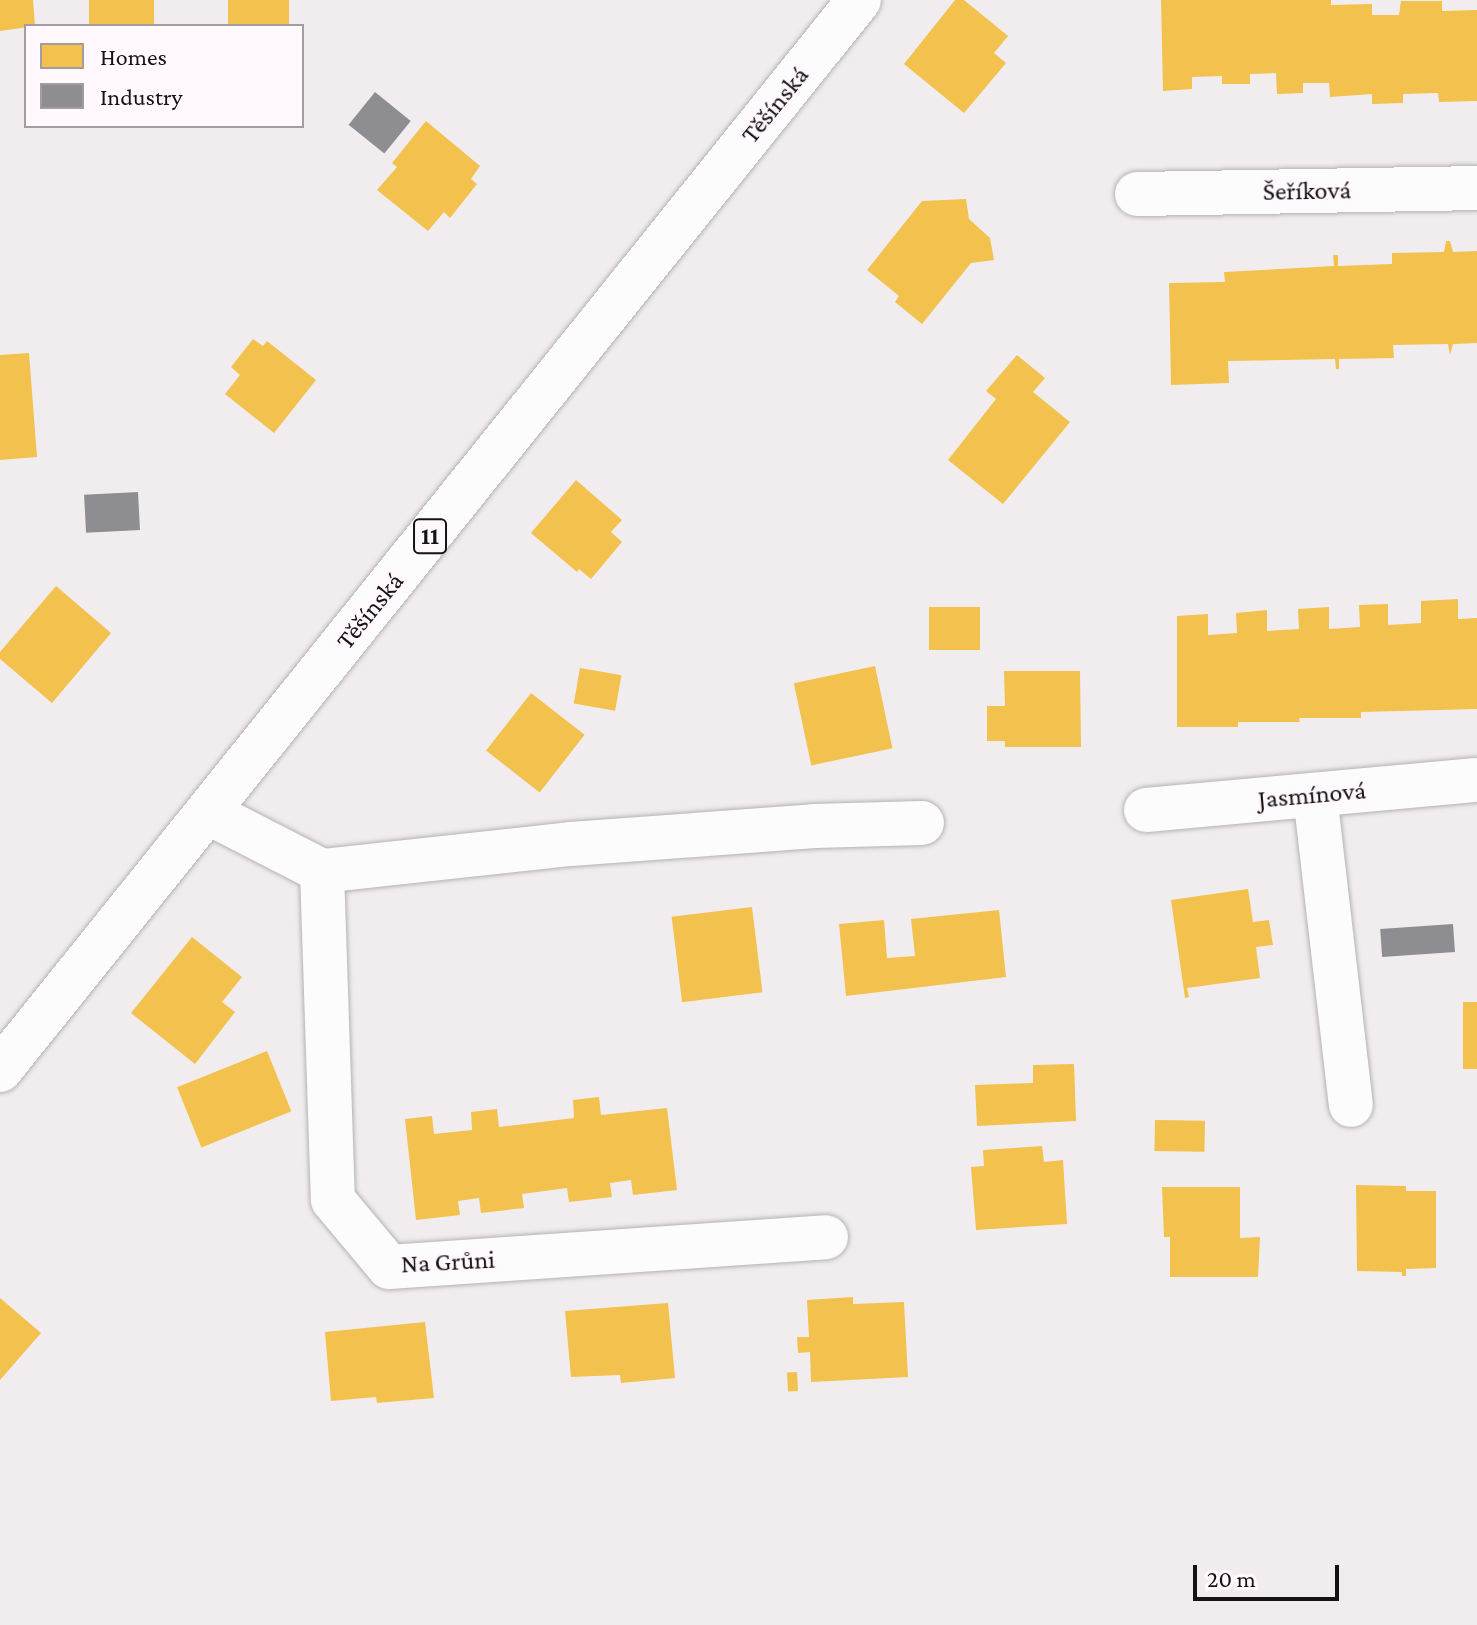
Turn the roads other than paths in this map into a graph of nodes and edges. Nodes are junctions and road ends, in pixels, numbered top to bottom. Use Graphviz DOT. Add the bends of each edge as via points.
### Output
graph roads {
  1 [pos="859,0"];
  2 [pos="1477,188"];
  3 [pos="1137,194"];
  4 [pos="1477,780"];
  5 [pos="1315,795"];
  6 [pos="1146,810"];
  7 [pos="209,813"];
  8 [pos="922,823"];
  9 [pos="322,871"];
  10 [pos="0,1070"];
  11 [pos="1351,1105"];
  12 [pos="826,1237"];
  1 -- 7 [label="street, Těšínská / 11"];
  2 -- 3 [label="street, Šeříková"];
  4 -- 5 [label="street, Jasmínová"];
  5 -- 6 [label="street, Jasmínová"];
  5 -- 11 [label="street"];
  7 -- 9 [label="street"];
  7 -- 10 [label="street, Těšínská / 11"];
  8 -- 9 [label="street" via="571,844"];
  9 -- 12 [label="street, Na Grůni" via="333,1200 389,1267"];
}
